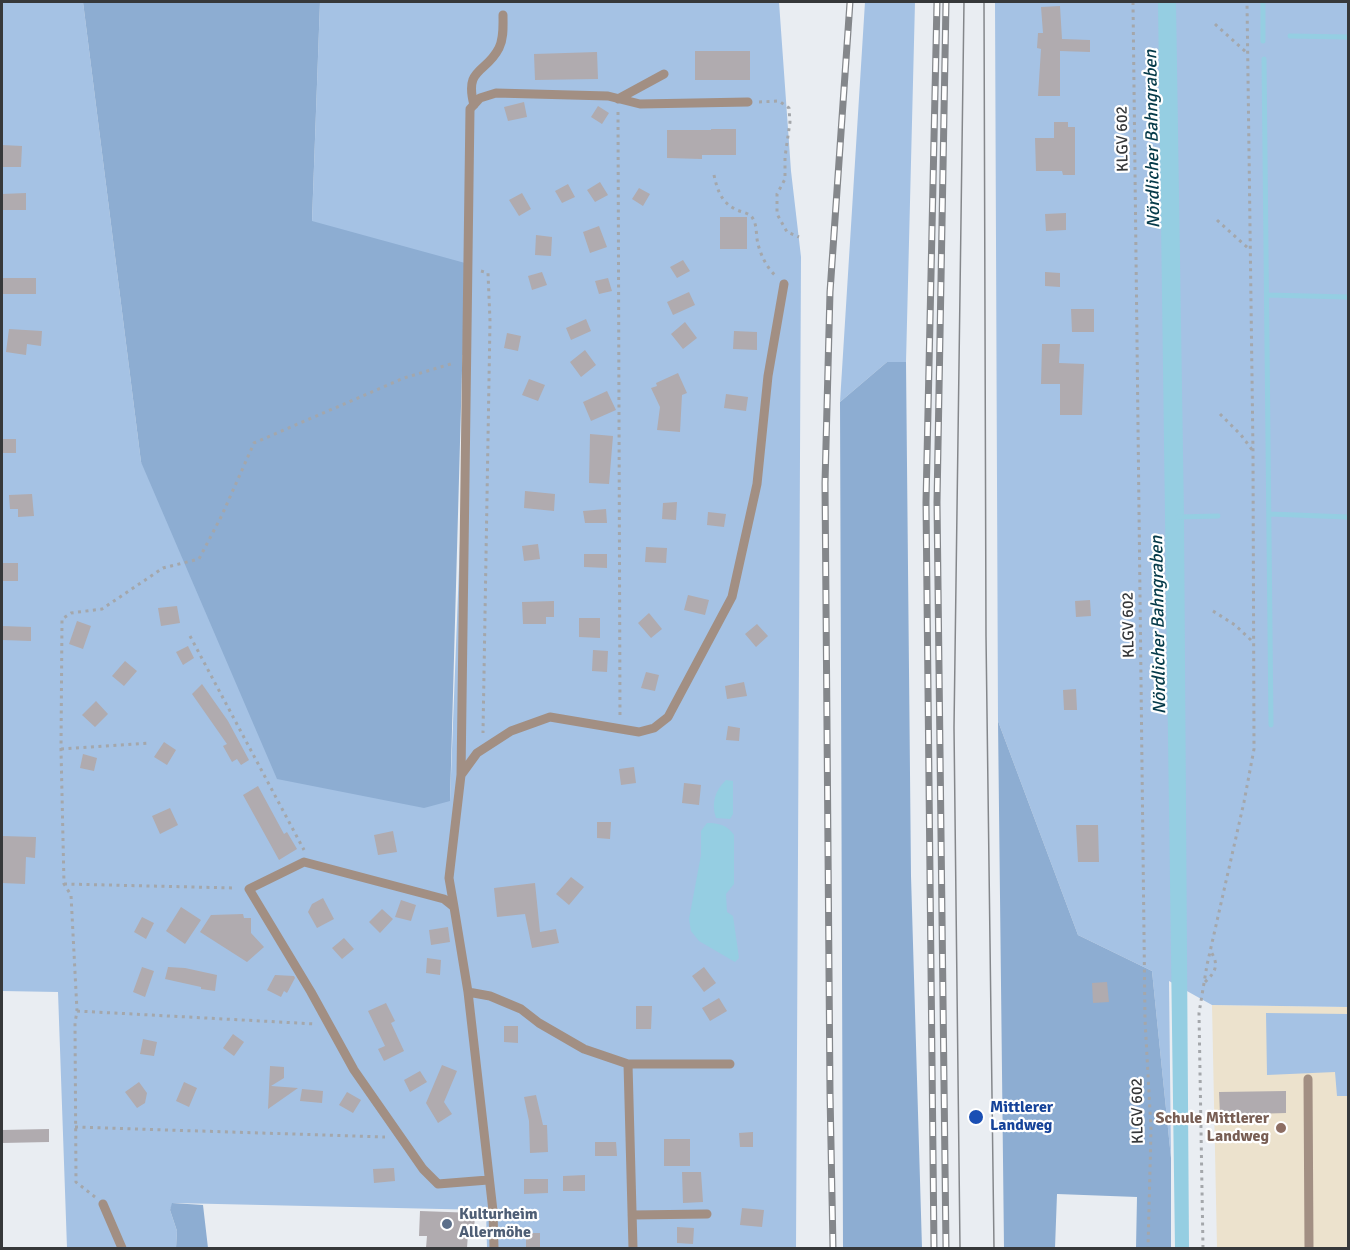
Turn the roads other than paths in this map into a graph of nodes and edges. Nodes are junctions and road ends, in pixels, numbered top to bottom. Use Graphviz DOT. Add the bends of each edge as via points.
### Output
graph roads {
  1 [pos="503,15"];
  2 [pos="664,74"];
  3 [pos="618,99"];
  4 [pos="748,102"];
  5 [pos="474,105"];
  6 [pos="784,284"];
  7 [pos="461,775"];
  8 [pos="454,907"];
  9 [pos="468,992"];
  10 [pos="628,1064"];
  11 [pos="730,1064"];
  12 [pos="1308,1079"];
  13 [pos="488,1180"];
  14 [pos="104,1204"];
  15 [pos="706,1214"];
  16 [pos="632,1215"];
  17 [pos="122,1248"];
  18 [pos="494,1248"];
  19 [pos="633,1248"];
  20 [pos="1309,1248"];
  1 -- 5 [label="lane" via="499,47 474,75"];
  2 -- 3 [label="lane"];
  3 -- 4 [label="lane" via="640,104"];
  3 -- 5 [label="lane" via="496,93 480,98"];
  5 -- 7 [label="lane" via="470,110"];
  6 -- 7 [label="lane" via="768,376 757,484 732,597 668,717 654,728 639,732 550,717 511,731 477,753"];
  7 -- 8 [label="lane" via="449,878"];
  8 -- 9 [label="lane"];
  8 -- 13 [label="lane" via="444,899 304,862 249,889 354,1070 423,1168 438,1184"];
  9 -- 10 [label="lane" via="521,1009 584,1049"];
  9 -- 13 [label="lane"];
  10 -- 11 [label="lane"];
  10 -- 16 [label="lane"];
  12 -- 20 [label="lane"];
  13 -- 18 [label="lane"];
  14 -- 17 [label="lane"];
  15 -- 16 [label="lane"];
  16 -- 19 [label="lane"];
}
